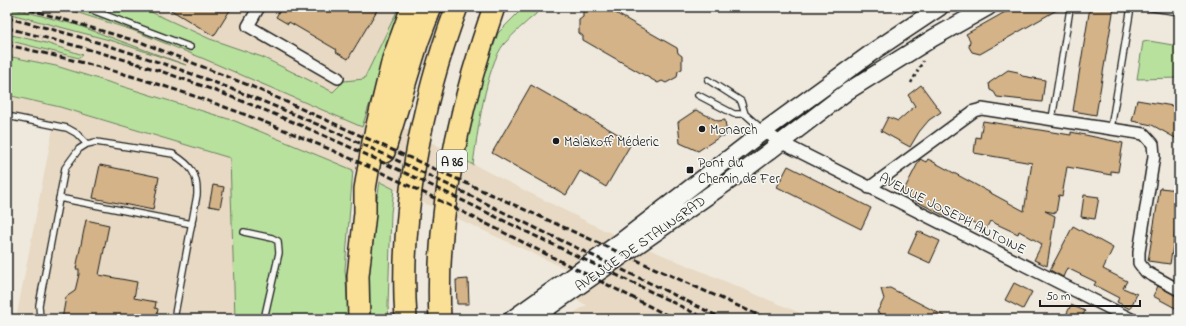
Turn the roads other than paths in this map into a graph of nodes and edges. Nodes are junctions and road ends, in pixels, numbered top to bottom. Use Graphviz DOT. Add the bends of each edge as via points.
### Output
graph roads {
  1 [pos="84,7"];
  2 [pos="259,7"];
  3 [pos="412,7"];
  4 [pos="431,7"];
  5 [pos="440,7"];
  6 [pos="457,7"];
  7 [pos="494,7"];
  8 [pos="940,7"];
  9 [pos="988,7"];
  10 [pos="1131,7"];
  11 [pos="1146,7"];
  12 [pos="1070,9"];
  13 [pos="972,10"];
  14 [pos="1179,12"];
  15 [pos="190,47"];
  16 [pos="338,78"];
  17 [pos="708,80"];
  18 [pos="698,95"];
  19 [pos="746,114"];
  20 [pos="7,116"];
  21 [pos="1052,119"];
  22 [pos="1110,128"];
  23 [pos="764,131"];
  24 [pos="780,142"];
  25 [pos="87,144"];
  26 [pos="412,183"];
  27 [pos="869,188"];
  28 [pos="59,198"];
  29 [pos="365,213"];
  30 [pos="192,224"];
  31 [pos="244,232"];
  32 [pos="1179,290"];
  33 [pos="40,319"];
  34 [pos="174,319"];
  35 [pos="264,319"];
  36 [pos="359,319"];
  37 [pos="406,319"];
  38 [pos="440,319"];
  39 [pos="512,319"];
  40 [pos="532,319"];
  41 [pos="1131,319"];
  1 -- 15 [label="lane"];
  2 -- 16 [label="street" via="248,26"];
  3 -- 29 [label="highway" via="393,59 373,142 365,189"];
  4 -- 29 [label="highway" via="418,41"];
  5 -- 26 [label="highway" via="418,88 408,144"];
  6 -- 26 [label="highway, A 86" via="435,75"];
  7 -- 38 [label="highway, A 86" via="469,86 445,201 440,263"];
  8 -- 23 [label="main road, AVENUE DE STALINGRAD" via="874,51"];
  9 -- 13 [label="main road, AVENUE DE STALINGRAD"];
  10 -- 22 [label="lane"];
  11 -- 14 [label="lane"];
  12 -- 21 [label="lane"];
  13 -- 24 [label="main road, AVENUE DE STALINGRAD" via="933,38 848,91"];
  17 -- 19 [label="lane" via="741,101"];
  18 -- 19 [label="lane" via="734,114"];
  19 -- 23 [label="lane"];
  20 -- 25 [label="lane" via="67,128"];
  21 -- 22 [label="street"];
  21 -- 27 [label="street" via="986,108 978,109"];
  22 -- 32 [label="street" via="1144,134 1153,144 1154,160 1138,258 1142,269"];
  23 -- 24 [label="street, AVENUE JOSEPH ANTOINE"];
  23 -- 39 [label="main road, AVENUE DE STALINGRAD" via="620,242"];
  24 -- 27 [label="street, AVENUE JOSEPH ANTOINE"];
  24 -- 40 [label="main road, AVENUE DE STALINGRAD" via="745,170"];
  25 -- 28 [label="lane" via="64,168"];
  25 -- 30 [label="lane" via="104,142 173,154 183,160 198,180"];
  26 -- 37 [label="highway, A 86" via="406,239"];
  27 -- 41 [label="street, AVENUE JOSEPH ANTOINE"];
  28 -- 30 [label="lane"];
  28 -- 33 [label="lane" via="39,306"];
  29 -- 36 [label="highway" via="358,276"];
  30 -- 34 [label="lane"];
  31 -- 35 [label="lane" via="278,241 279,253"];
}
